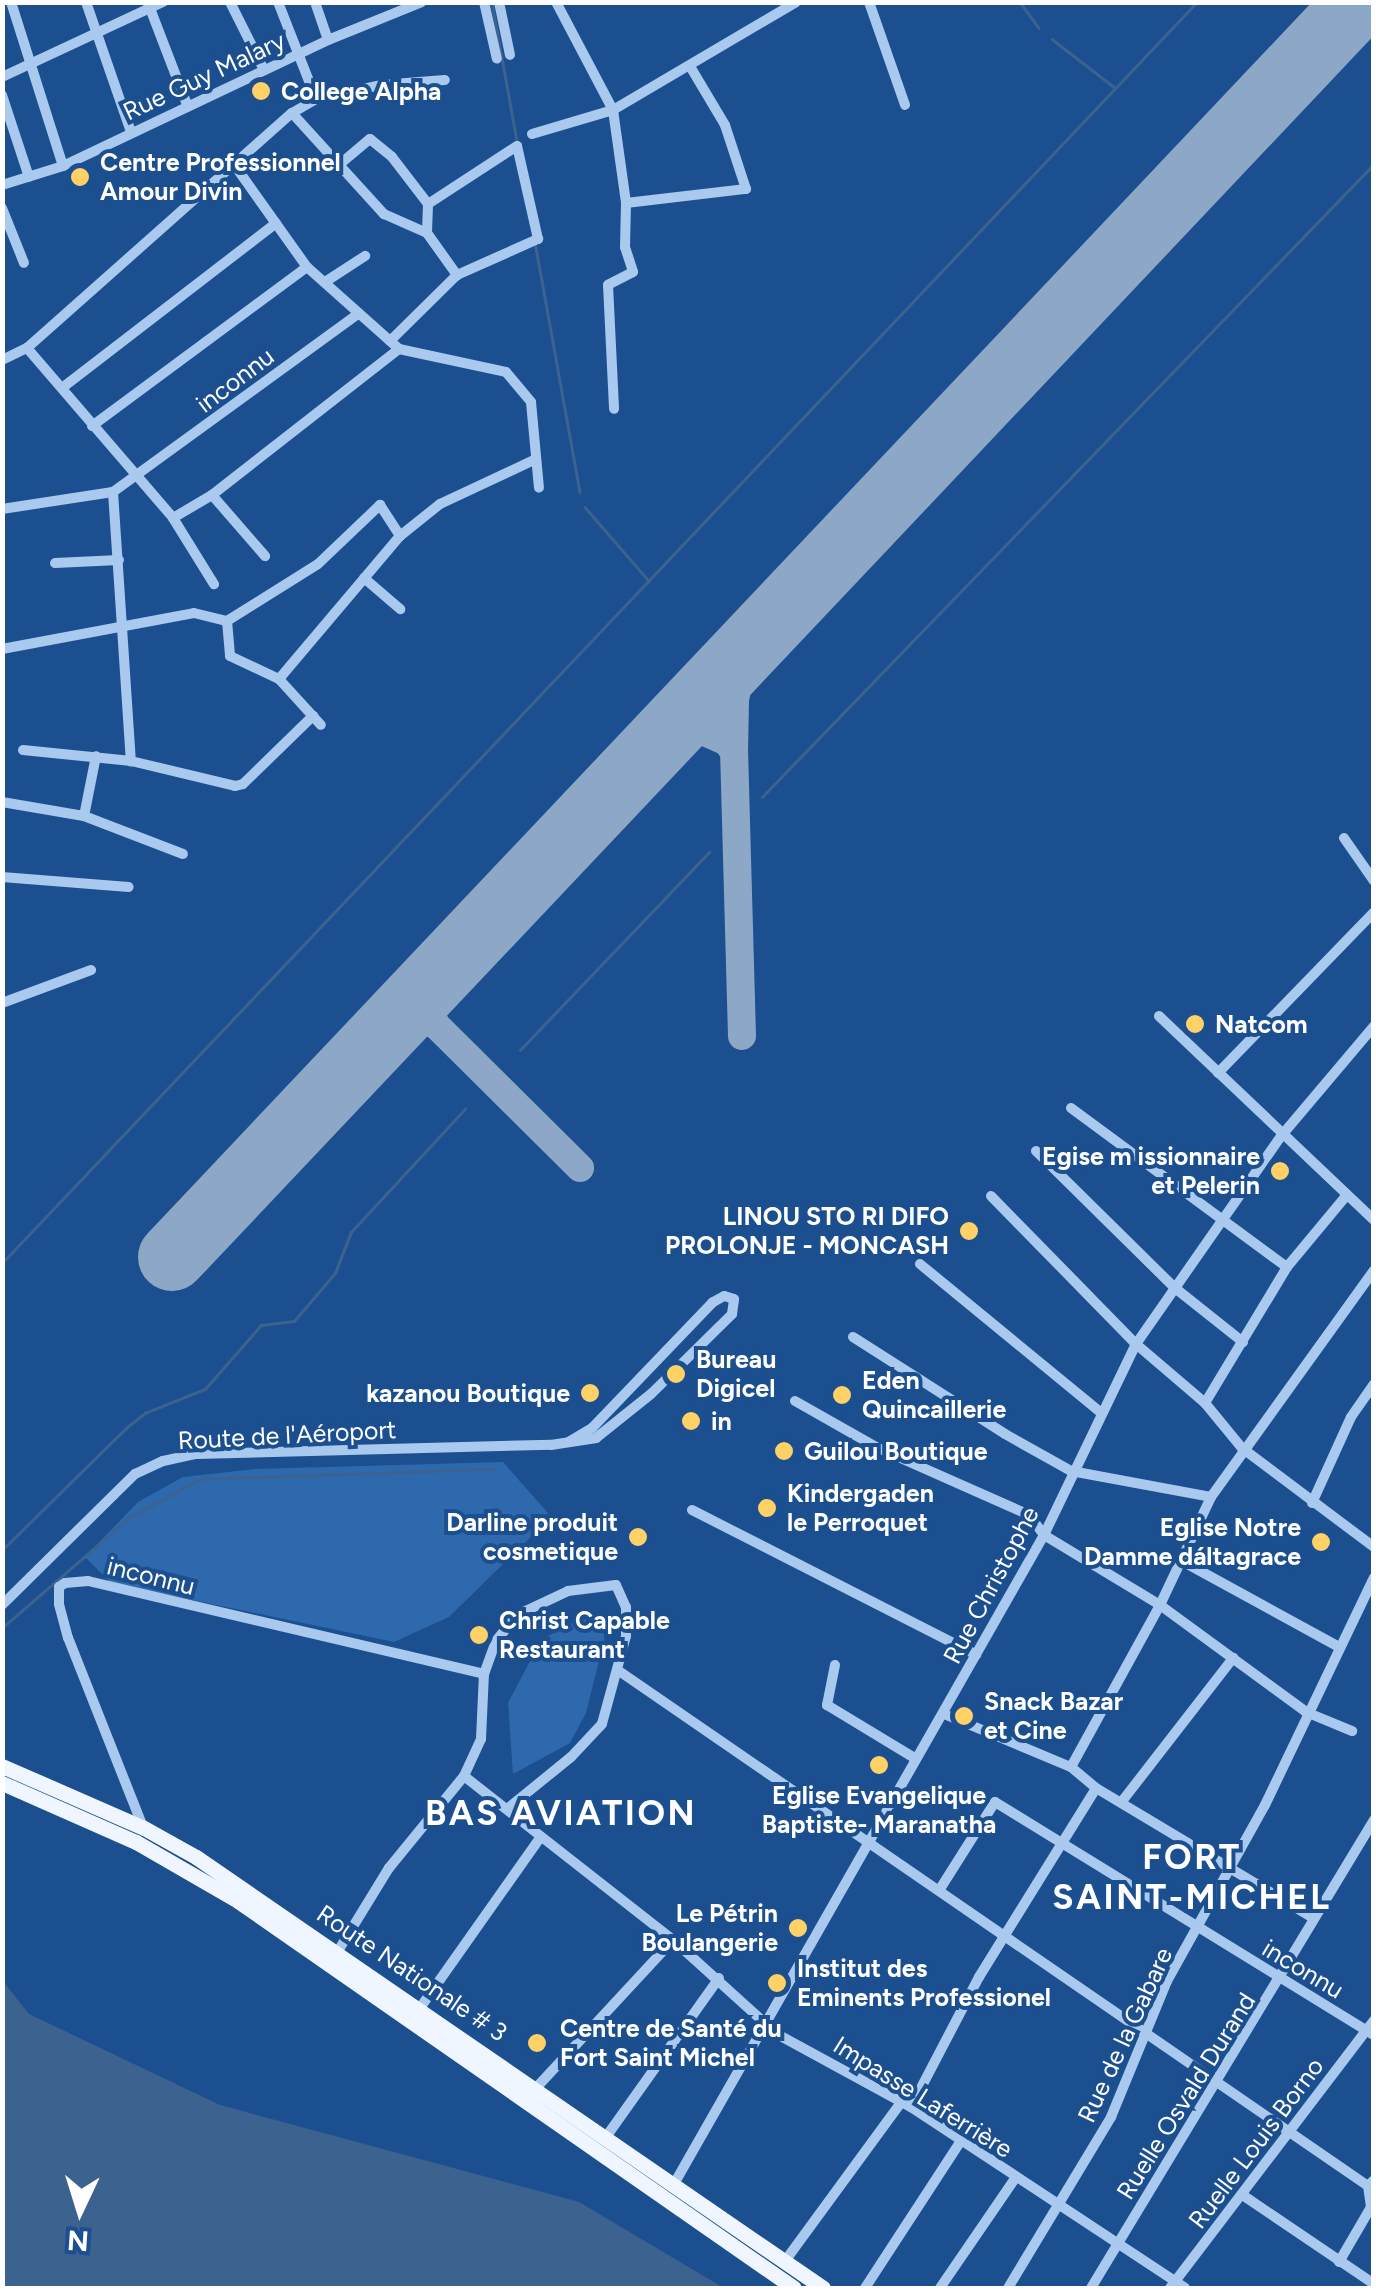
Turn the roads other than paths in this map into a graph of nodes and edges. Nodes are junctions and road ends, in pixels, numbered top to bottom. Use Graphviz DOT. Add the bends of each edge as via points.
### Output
graph roads {
  1 [pos="11,2"];
  2 [pos="86,2"];
  3 [pos="163,2"];
  4 [pos="230,2"];
  5 [pos="278,2"];
  6 [pos="315,2"];
  7 [pos="422,2"];
  8 [pos="484,2"];
  9 [pos="499,2"];
  10 [pos="556,2"];
  11 [pos="796,2"];
  12 [pos="869,2"];
  13 [pos="149,6"];
  14 [pos="401,7"];
  15 [pos="95,34"];
  16 [pos="328,40"];
  17 [pos="299,54"];
  18 [pos="510,54"];
  19 [pos="498,59"];
  20 [pos="31,65"];
  21 [pos="691,68"];
  22 [pos="264,70"];
  23 [pos="2,77"];
  24 [pos="444,80"];
  25 [pos="2,95"];
  26 [pos="316,100"];
  27 [pos="905,104"];
  28 [pos="188,107"];
  29 [pos="612,110"];
  30 [pos="292,113"];
  31 [pos="131,132"];
  32 [pos="532,134"];
  33 [pos="233,163"];
  34 [pos="340,164"];
  35 [pos="64,166"];
  36 [pos="29,177"];
  37 [pos="2,186"];
  38 [pos="626,202"];
  39 [pos="428,204"];
  40 [pos="2,208"];
  41 [pos="276,224"];
  42 [pos="427,233"];
  43 [pos="365,256"];
  44 [pos="24,263"];
  45 [pos="307,267"];
  46 [pos="457,276"];
  47 [pos="324,282"];
  48 [pos="359,312"];
  49 [pos="394,345"];
  50 [pos="27,348"];
  51 [pos="2,360"];
  52 [pos="62,388"];
  53 [pos="614,409"];
  54 [pos="92,426"];
  55 [pos="536,458"];
  56 [pos="136,479"];
  57 [pos="539,488"];
  58 [pos="112,492"];
  59 [pos="212,495"];
  60 [pos="2,509"];
  61 [pos="173,518"];
  62 [pos="400,536"];
  63 [pos="265,556"];
  64 [pos="119,560"];
  65 [pos="56,563"];
  66 [pos="364,578"];
  67 [pos="214,584"];
  68 [pos="400,609"];
  69 [pos="228,621"];
  70 [pos="125,629"];
  71 [pos="2,648"];
  72 [pos="279,679"];
  73 [pos="23,750"];
  74 [pos="96,756"];
  75 [pos="131,761"];
  76 [pos="2,802"];
  77 [pos="84,816"];
  78 [pos="1344,838"];
  79 [pos="184,854"];
  80 [pos="2,876"];
  81 [pos="1374,881"];
  82 [pos="130,887"];
  83 [pos="1374,912"];
  84 [pos="91,970"];
  85 [pos="2,1003"];
  86 [pos="1159,1016"];
  87 [pos="1374,1026"];
  88 [pos="1218,1073"];
  89 [pos="1071,1108"];
  90 [pos="1282,1135"];
  91 [pos="1036,1151"];
  92 [pos="991,1196"];
  93 [pos="1346,1196"];
  94 [pos="1374,1220"];
  95 [pos="1222,1222"];
  96 [pos="920,1264"];
  97 [pos="1287,1266"];
  98 [pos="1374,1270"];
  99 [pos="1174,1288"];
  100 [pos="853,1336"];
  101 [pos="1242,1342"];
  102 [pos="1136,1344"];
  103 [pos="1374,1384"];
  104 [pos="795,1401"];
  105 [pos="1205,1403"];
  106 [pos="1100,1412"];
  107 [pos="570,1441"];
  108 [pos="1242,1448"];
  109 [pos="1072,1470"];
  110 [pos="1211,1497"];
  111 [pos="1312,1504"];
  112 [pos="692,1510"];
  113 [pos="1044,1535"];
  114 [pos="1374,1547"];
  115 [pos="1182,1561"];
  116 [pos="1374,1578"];
  117 [pos="2,1605"];
  118 [pos="1160,1606"];
  119 [pos="1338,1646"];
  120 [pos="976,1654"];
  121 [pos="1234,1658"];
  122 [pos="835,1665"];
  123 [pos="619,1671"];
  124 [pos="484,1674"];
  125 [pos="1306,1712"];
  126 [pos="944,1714"];
  127 [pos="1352,1731"];
  128 [pos="916,1759"];
  129 [pos="2,1766"];
  130 [pos="1071,1767"];
  131 [pos="464,1776"];
  132 [pos="2,1784"];
  133 [pos="1096,1788"];
  134 [pos="1123,1800"];
  135 [pos="507,1809"];
  136 [pos="1374,1820"];
  137 [pos="144,1828"];
  138 [pos="539,1839"];
  139 [pos="1061,1843"];
  140 [pos="869,1846"];
  141 [pos="1230,1865"];
  142 [pos="940,1889"];
  143 [pos="1313,1918"];
  144 [pos="1199,1930"];
  145 [pos="1006,1934"];
  146 [pos="673,1940"];
  147 [pos="334,1958"];
  148 [pos="718,1978"];
  149 [pos="1281,1980"];
  150 [pos="420,2008"];
  151 [pos="768,2024"];
  152 [pos="1371,2028"];
  153 [pos="1146,2032"];
  154 [pos="496,2061"];
  155 [pos="485,2074"];
  156 [pos="1215,2084"];
  157 [pos="536,2088"];
  158 [pos="906,2104"];
  159 [pos="1289,2131"];
  160 [pos="606,2137"];
  161 [pos="960,2142"];
  162 [pos="1016,2178"];
  163 [pos="674,2184"];
  164 [pos="1372,2185"];
  165 [pos="1244,2196"];
  166 [pos="1060,2207"];
  167 [pos="1117,2246"];
  168 [pos="785,2261"];
  169 [pos="1338,2262"];
  170 [pos="1374,2284"];
  171 [pos="1172,2285"];
  172 [pos="794,2288"];
  173 [pos="822,2288"];
  174 [pos="866,2288"];
  175 [pos="940,2288"];
  176 [pos="1008,2288"];
  177 [pos="1091,2288"];
  178 [pos="1186,2288"];
  1 -- 20 [label="street"];
  2 -- 15 [label="street"];
  3 -- 13 [label="street"];
  4 -- 22 [label="street"];
  5 -- 17 [label="street"];
  6 -- 16 [label="street"];
  7 -- 14 [label="street, Rue Guy Malary"];
  8 -- 19 [label="street"];
  9 -- 18 [label="street"];
  10 -- 29 [label="street"];
  11 -- 21 [label="street"];
  12 -- 27 [label="street"];
  13 -- 15 [label="street"];
  13 -- 28 [label="street"];
  14 -- 16 [label="street, Rue Guy Malary"];
  15 -- 20 [label="street"];
  15 -- 31 [label="street"];
  16 -- 17 [label="street, Rue Guy Malary"];
  17 -- 22 [label="street, Rue Guy Malary"];
  17 -- 26 [label="street"];
  20 -- 23 [label="street"];
  20 -- 35 [label="street"];
  21 -- 29 [label="street"];
  21 -- 38 [label="street" via="725,126 746,189"];
  22 -- 28 [label="street, Rue Guy Malary"];
  24 -- 26 [label="street"];
  25 -- 36 [label="street"];
  26 -- 30 [label="street"];
  28 -- 31 [label="street, Rue Guy Malary"];
  29 -- 32 [label="street"];
  29 -- 38 [label="street"];
  30 -- 33 [label="street"];
  30 -- 34 [label="street"];
  31 -- 35 [label="street, Rue Guy Malary"];
  33 -- 41 [label="street"];
  33 -- 50 [label="street"];
  34 -- 39 [label="street" via="370,139"];
  34 -- 42 [label="street" via="384,214"];
  35 -- 36 [label="street, Rue Guy Malary"];
  36 -- 37 [label="street, Rue Guy Malary"];
  38 -- 53 [label="street" via="625,247 634,272 608,285"];
  39 -- 42 [label="street"];
  39 -- 46 [label="street" via="516,146 538,239"];
  40 -- 44 [label="street"];
  41 -- 45 [label="street"];
  41 -- 52 [label="street"];
  42 -- 46 [label="street"];
  43 -- 47 [label="street"];
  45 -- 47 [label="street"];
  45 -- 54 [label="street, inconnu"];
  46 -- 49 [label="street"];
  47 -- 48 [label="street"];
  48 -- 49 [label="street"];
  48 -- 56 [label="street, inconnu"];
  49 -- 55 [label="street" via="506,372 531,402"];
  49 -- 59 [label="street"];
  50 -- 51 [label="street"];
  50 -- 52 [label="street"];
  52 -- 54 [label="street"];
  54 -- 56 [label="street"];
  55 -- 57 [label="street"];
  55 -- 62 [label="street" via="440,504"];
  56 -- 58 [label="street, inconnu"];
  56 -- 61 [label="street"];
  58 -- 60 [label="street, inconnu"];
  58 -- 64 [label="street"];
  59 -- 61 [label="street"];
  59 -- 63 [label="street"];
  61 -- 67 [label="street"];
  62 -- 66 [label="street"];
  62 -- 69 [label="street" via="380,506 318,564"];
  64 -- 65 [label="street"];
  64 -- 70 [label="street"];
  66 -- 68 [label="street"];
  66 -- 72 [label="street"];
  69 -- 70 [label="street" via="194,614"];
  69 -- 72 [label="street" via="230,656"];
  70 -- 71 [label="street"];
  70 -- 75 [label="street"];
  72 -- 75 [label="street" via="316,720 243,784"];
  73 -- 74 [label="street"];
  74 -- 75 [label="street"];
  74 -- 77 [label="street"];
  76 -- 77 [label="street"];
  77 -- 79 [label="street"];
  78 -- 81 [label="street"];
  80 -- 82 [label="street"];
  83 -- 88 [label="street"];
  84 -- 85 [label="street"];
  86 -- 88 [label="street"];
  87 -- 90 [label="street, Rue Christophe"];
  88 -- 90 [label="street"];
  89 -- 95 [label="street"];
  90 -- 93 [label="street"];
  90 -- 95 [label="street, Rue Christophe"];
  91 -- 99 [label="street"];
  92 -- 102 [label="street"];
  93 -- 94 [label="street"];
  93 -- 97 [label="street"];
  95 -- 97 [label="street"];
  95 -- 99 [label="street, Rue Christophe"];
  96 -- 106 [label="street"];
  97 -- 101 [label="street"];
  98 -- 108 [label="street"];
  99 -- 101 [label="street"];
  99 -- 102 [label="street, Rue Christophe"];
  100 -- 109 [label="street"];
  101 -- 105 [label="street"];
  102 -- 105 [label="street"];
  102 -- 106 [label="street, Rue Christophe"];
  103 -- 111 [label="street" via="1351,1417"];
  104 -- 113 [label="street" via="878,1448 1029,1515"];
  105 -- 108 [label="street"];
  106 -- 109 [label="street, Rue Christophe"];
  107 -- 107 [label="street, Route de l'Aéroport" via="611,1430 732,1314 734,1299 712,1302 592,1428"];
  107 -- 117 [label="street, Route de l'Aéroport" via="197,1454 162,1462 134,1474"];
  108 -- 110 [label="street"];
  108 -- 111 [label="street"];
  109 -- 110 [label="street"];
  109 -- 113 [label="street, Rue Christophe"];
  110 -- 115 [label="street"];
  111 -- 114 [label="street"];
  112 -- 120 [label="street"];
  113 -- 118 [label="street"];
  113 -- 120 [label="street, Rue Christophe"];
  115 -- 118 [label="street"];
  115 -- 119 [label="street"];
  116 -- 119 [label="street, Rue de la Gabare"];
  118 -- 121 [label="street"];
  118 -- 130 [label="street"];
  119 -- 125 [label="street, Rue de la Gabare"];
  120 -- 126 [label="street, Rue Christophe"];
  121 -- 125 [label="street"];
  121 -- 134 [label="street"];
  122 -- 128 [label="street" via="828,1705"];
  123 -- 124 [label="street" via="626,1608 616,1585 604,1584 568,1591 517,1615 496,1641"];
  123 -- 135 [label="street" via="602,1724"];
  123 -- 140 [label="street"];
  124 -- 131 [label="street" via="481,1739"];
  124 -- 137 [label="street, inconnu" via="88,1580 64,1582 59,1604 68,1638"];
  125 -- 127 [label="street"];
  125 -- 141 [label="street, Rue de la Gabare"];
  126 -- 128 [label="street, Rue Christophe"];
  126 -- 130 [label="street, inconnu"];
  128 -- 140 [label="street, Rue Christophe"];
  129 -- 137 [label="main road, Route Nationale # 3"];
  130 -- 133 [label="street, inconnu"];
  131 -- 135 [label="street, Impasse Laferrière"];
  131 -- 147 [label="street" via="389,1868"];
  132 -- 147 [label="main road, Route Nationale # 3" via="188,1870"];
  133 -- 134 [label="street, inconnu"];
  133 -- 139 [label="street"];
  134 -- 141 [label="street, inconnu"];
  135 -- 138 [label="street, Impasse Laferrière"];
  136 -- 143 [label="street, Ruelle Osvald Durand"];
  137 -- 147 [label="main road, Route Nationale # 3"];
  138 -- 146 [label="street, Impasse Laferrière"];
  138 -- 150 [label="street"];
  139 -- 142 [label="street, inconnu" via="995,1802"];
  139 -- 144 [label="street, inconnu"];
  139 -- 145 [label="street"];
  140 -- 142 [label="street"];
  140 -- 151 [label="street, Rue Christophe"];
  141 -- 143 [label="street, inconnu"];
  141 -- 144 [label="street, Rue de la Gabare"];
  142 -- 145 [label="street"];
  143 -- 149 [label="street, Ruelle Osvald Durand"];
  144 -- 149 [label="street, inconnu"];
  144 -- 153 [label="street, Rue de la Gabare" via="1166,1981"];
  145 -- 153 [label="street"];
  145 -- 158 [label="street"];
  146 -- 148 [label="street, Impasse Laferrière"];
  146 -- 157 [label="street"];
  147 -- 150 [label="main road, Route Nationale # 3"];
  147 -- 155 [label="main road, Route Nationale # 3"];
  148 -- 151 [label="street, Impasse Laferrière"];
  148 -- 160 [label="street"];
  149 -- 152 [label="street, inconnu"];
  149 -- 156 [label="street, Ruelle Osvald Durand"];
  150 -- 154 [label="main road, Route Nationale # 3"];
  151 -- 158 [label="street, Impasse Laferrière"];
  151 -- 163 [label="street, Rue Christophe"];
  152 -- 159 [label="street, Ruelle Louis Borno"];
  153 -- 156 [label="street"];
  153 -- 166 [label="street, Rue de la Gabare" via="1111,2117"];
  154 -- 155 [label="main road"];
  154 -- 157 [label="main road, Route Nationale # 3"];
  155 -- 172 [label="main road, Route Nationale # 3"];
  156 -- 159 [label="street"];
  156 -- 167 [label="street, Ruelle Osvald Durand"];
  157 -- 160 [label="main road, Route Nationale # 3"];
  158 -- 161 [label="street, Impasse Laferrière"];
  158 -- 168 [label="street"];
  159 -- 164 [label="street"];
  159 -- 165 [label="street, Ruelle Louis Borno"];
  160 -- 163 [label="main road, Route Nationale # 3"];
  161 -- 162 [label="street, Impasse Laferrière"];
  161 -- 174 [label="street"];
  162 -- 166 [label="street, Impasse Laferrière"];
  162 -- 175 [label="street"];
  163 -- 168 [label="main road, Route Nationale # 3"];
  164 -- 169 [label="street" via="1371,2207"];
  165 -- 169 [label="street"];
  165 -- 171 [label="street, Ruelle Louis Borno"];
  166 -- 167 [label="street, Impasse Laferrière"];
  166 -- 176 [label="street, Rue de la Gabare"];
  167 -- 171 [label="street, Impasse Laferrière"];
  167 -- 177 [label="street, Ruelle Osvald Durand"];
  168 -- 173 [label="main road, Route Nationale # 3"];
  169 -- 170 [label="street"];
  171 -- 178 [label="street, Impasse Laferrière"];
}
